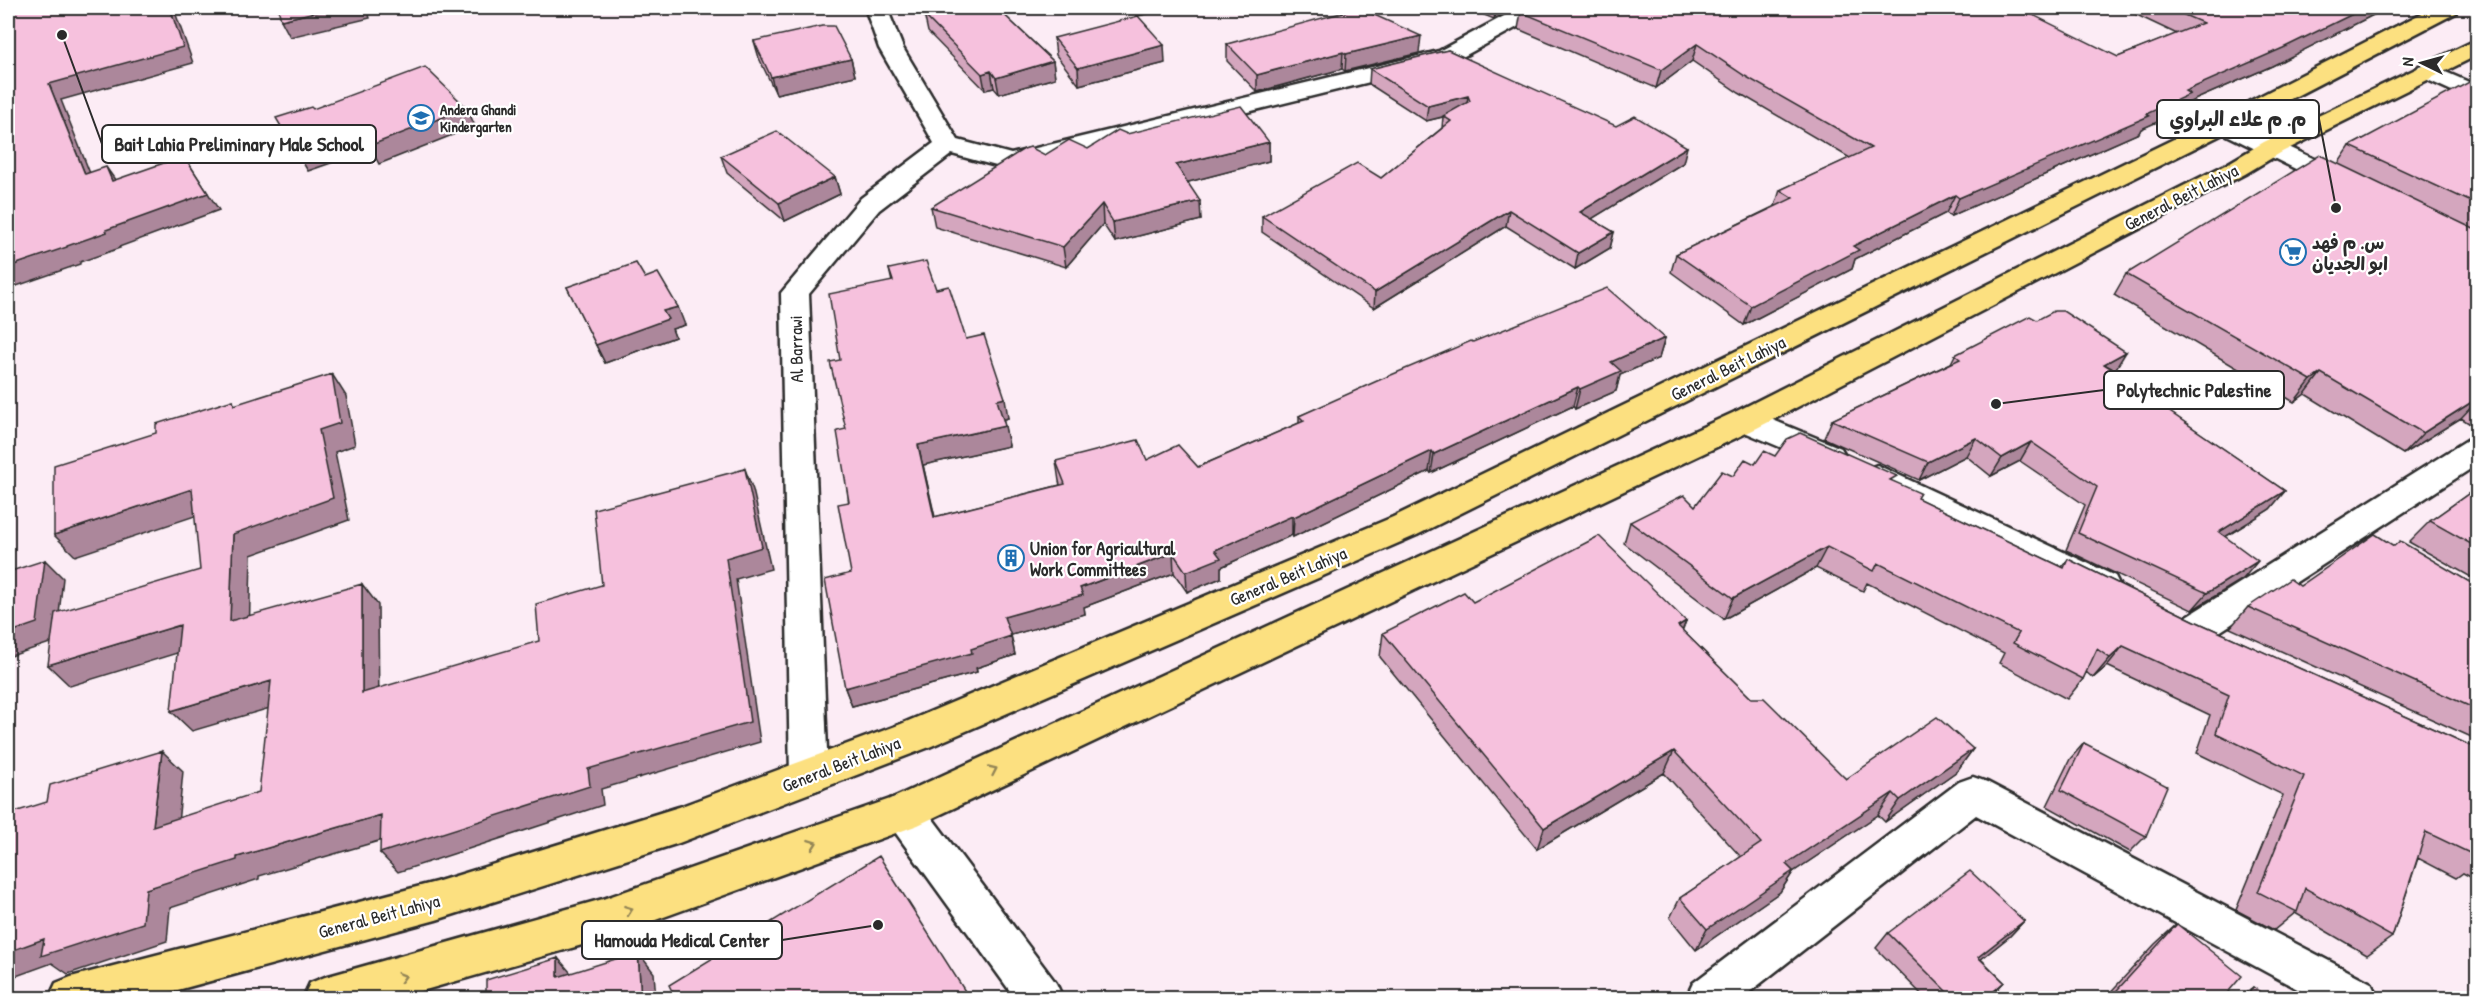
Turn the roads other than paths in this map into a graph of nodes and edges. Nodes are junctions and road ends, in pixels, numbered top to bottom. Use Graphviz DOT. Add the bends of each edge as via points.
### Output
graph roads {
  1 [pos="876,8"];
  2 [pos="1535,8"];
  3 [pos="2448,8"];
  4 [pos="2478,46"];
  5 [pos="2427,71"];
  6 [pos="2478,96"];
  7 [pos="2224,124"];
  8 [pos="948,144"];
  9 [pos="2273,147"];
  10 [pos="2365,192"];
  11 [pos="1746,420"];
  12 [pos="2478,448"];
  13 [pos="2354,528"];
  14 [pos="2385,547"];
  15 [pos="2129,598"];
  16 [pos="2162,614"];
  17 [pos="2194,630"];
  18 [pos="2226,644"];
  19 [pos="809,776"];
  20 [pos="904,812"];
  21 [pos="71,999"];
  22 [pos="325,999"];
  23 [pos="1041,999"];
  24 [pos="1708,999"];
  25 [pos="2356,999"];
  1 -- 8 [label="street" via="891,48"];
  2 -- 8 [label="street" via="1447,56 1011,162"];
  3 -- 7 [label="main road, General Beit Lahiya"];
  4 -- 5 [label="main road, General Beit Lahiya"];
  5 -- 6 [label="street"];
  5 -- 9 [label="main road, General Beit Lahiya"];
  7 -- 9 [label="street"];
  7 -- 19 [label="main road, General Beit Lahiya" via="1405,526 914,736"];
  8 -- 19 [label="street, Al Barrawi" via="870,204 795,292"];
  9 -- 10 [label="street"];
  9 -- 11 [label="main road, General Beit Lahiya"];
  11 -- 15 [label="street" via="1849,464"];
  20 -- 11 [label="main road, General Beit Lahiya, one-way"];
  12 -- 13 [label="street"];
  13 -- 14 [label="street"];
  13 -- 17 [label="street"];
  16 -- 17 [label="street"];
  17 -- 18 [label="street"];
  19 -- 21 [label="main road, General Beit Lahiya" via="679,825 436,901"];
  22 -- 20 [label="main road, General Beit Lahiya, one-way" via="603,919"];
  20 -- 23 [label="street"];
  24 -- 25 [label="street" via="1973,794"];
}
